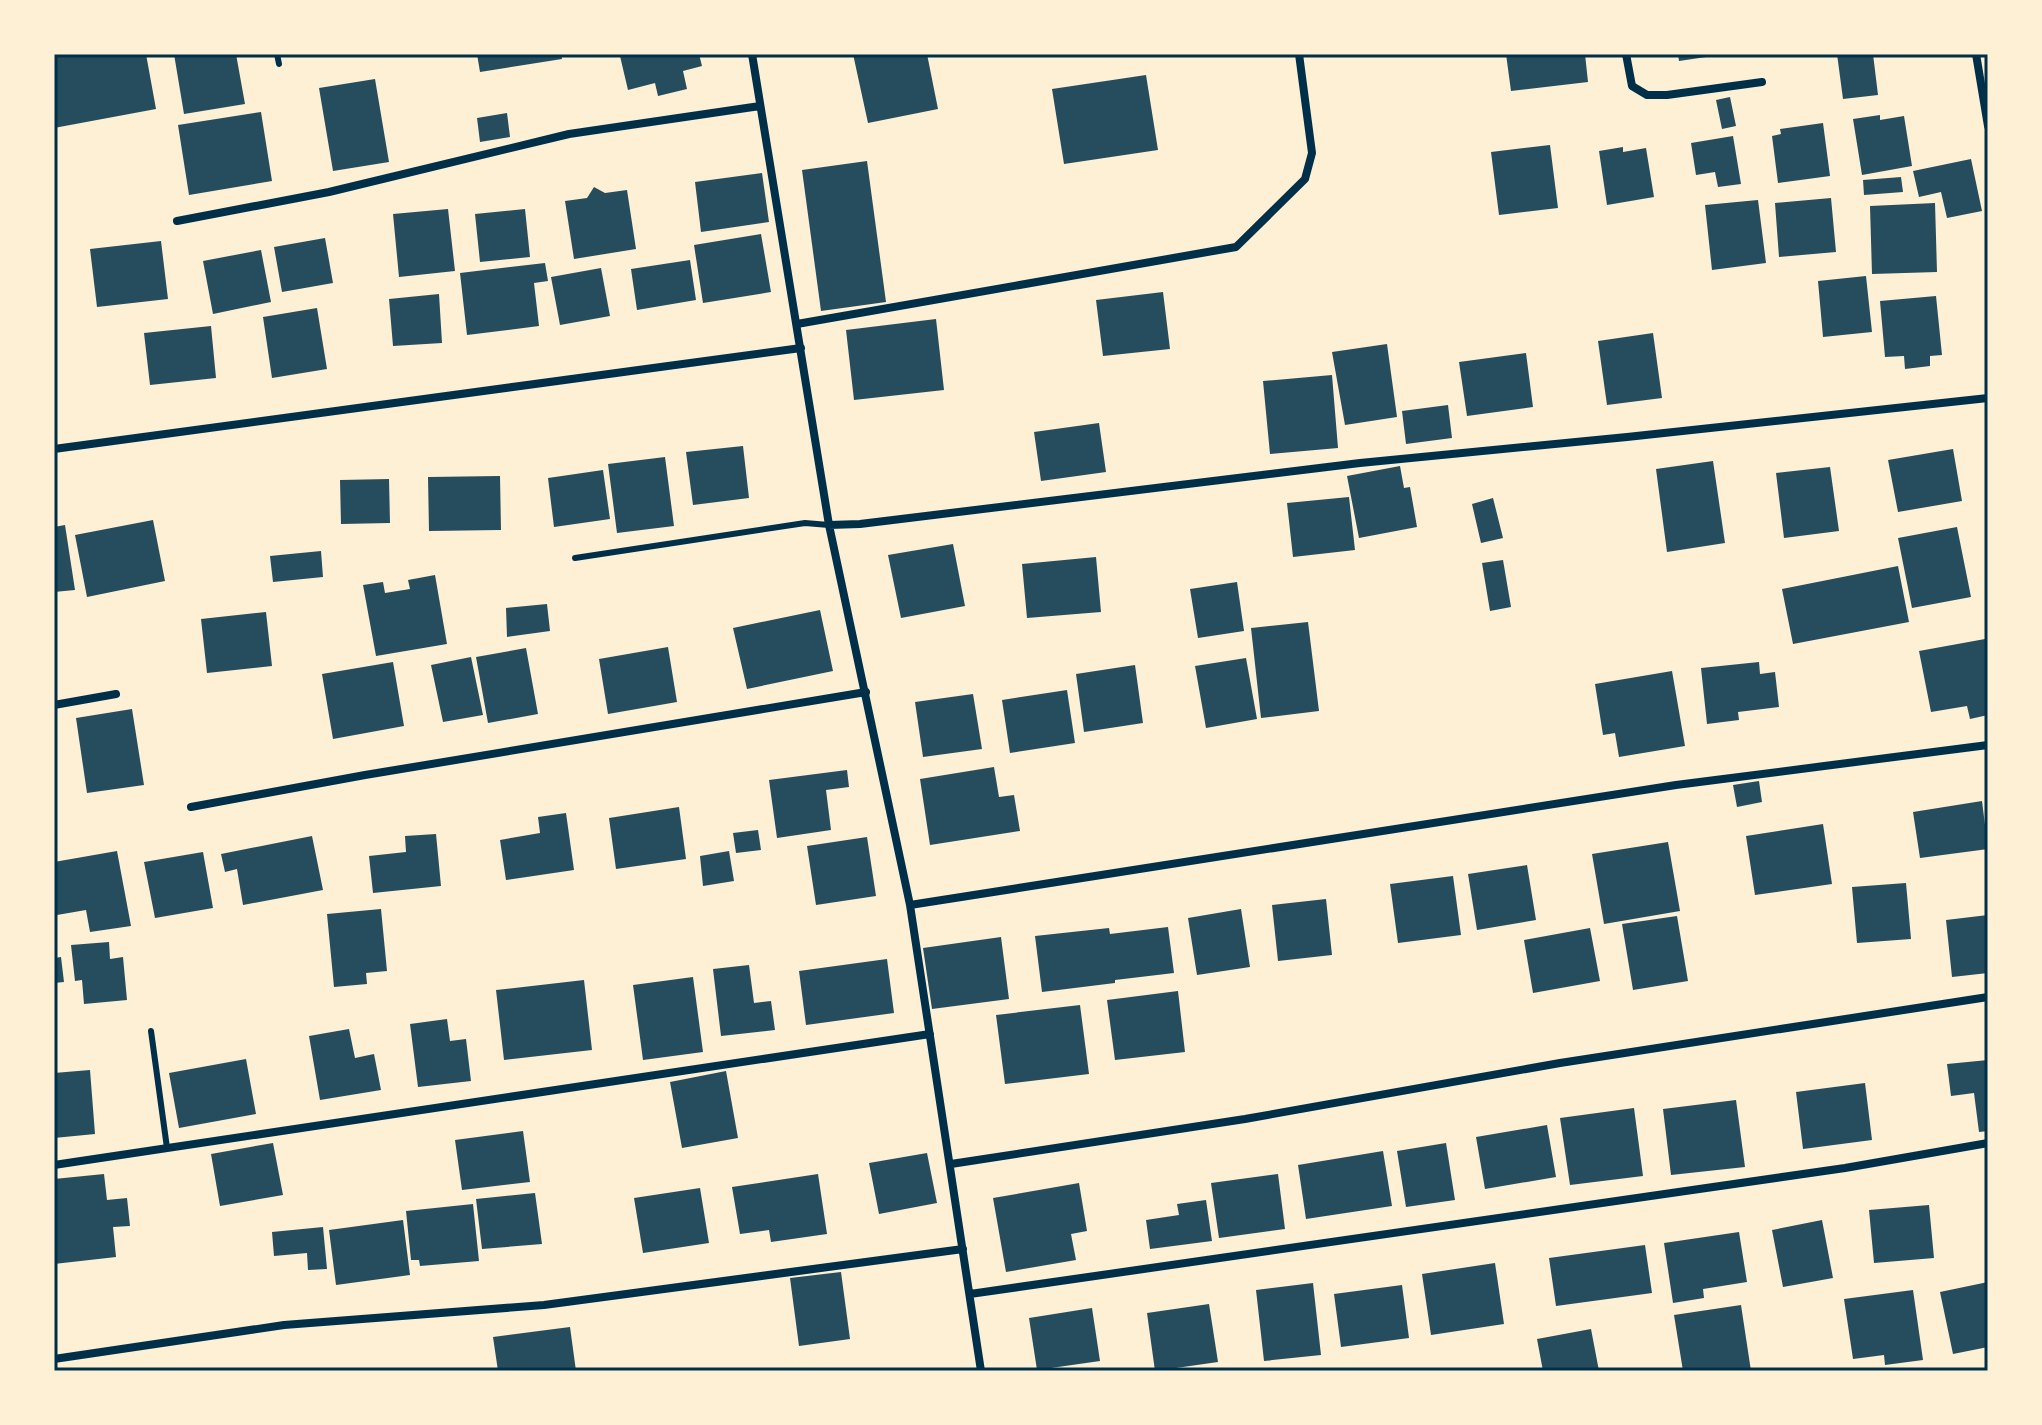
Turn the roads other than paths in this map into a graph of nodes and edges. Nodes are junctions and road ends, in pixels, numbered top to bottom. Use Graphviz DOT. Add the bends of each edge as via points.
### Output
graph roads {
  1 [pos="277,54"];
  2 [pos="752,54"];
  3 [pos="1299,54"];
  4 [pos="1626,54"];
  5 [pos="1976,54"];
  6 [pos="279,64"];
  7 [pos="1762,82"];
  8 [pos="760,106"];
  9 [pos="1988,126"];
  10 [pos="177,221"];
  11 [pos="797,324"];
  12 [pos="801,348"];
  13 [pos="1988,398"];
  14 [pos="54,449"];
  15 [pos="829,525"];
  16 [pos="575,558"];
  17 [pos="866,692"];
  18 [pos="116,694"];
  19 [pos="54,705"];
  20 [pos="1988,745"];
  21 [pos="191,807"];
  22 [pos="910,905"];
  23 [pos="1988,997"];
  24 [pos="151,1031"];
  25 [pos="930,1034"];
  26 [pos="1988,1143"];
  27 [pos="167,1148"];
  28 [pos="951,1164"];
  29 [pos="54,1165"];
  30 [pos="963,1249"];
  31 [pos="970,1294"];
  32 [pos="54,1359"];
  33 [pos="981,1371"];
  1 -- 6 [label="lane"];
  2 -- 8 [label="street"];
  3 -- 11 [label="street" via="1312,153 1305,179 1236,247"];
  4 -- 7 [label="street" via="1632,86 1647,95"];
  5 -- 9 [label="street"];
  8 -- 10 [label="street" via="569,134 329,192"];
  8 -- 11 [label="street"];
  11 -- 12 [label="street"];
  12 -- 14 [label="street"];
  12 -- 15 [label="street"];
  13 -- 15 [label="street"];
  15 -- 16 [label="lane" via="805,523"];
  15 -- 17 [label="street"];
  17 -- 21 [label="street"];
  17 -- 22 [label="street"];
  18 -- 19 [label="street"];
  20 -- 22 [label="street" via="1676,785"];
  22 -- 25 [label="street"];
  23 -- 28 [label="street"];
  24 -- 27 [label="lane"];
  25 -- 27 [label="street"];
  25 -- 28 [label="street"];
  26 -- 31 [label="street"];
  27 -- 29 [label="street"];
  28 -- 30 [label="street"];
  30 -- 31 [label="street"];
  30 -- 32 [label="street" via="544,1305 284,1325"];
  31 -- 33 [label="street"];
}
